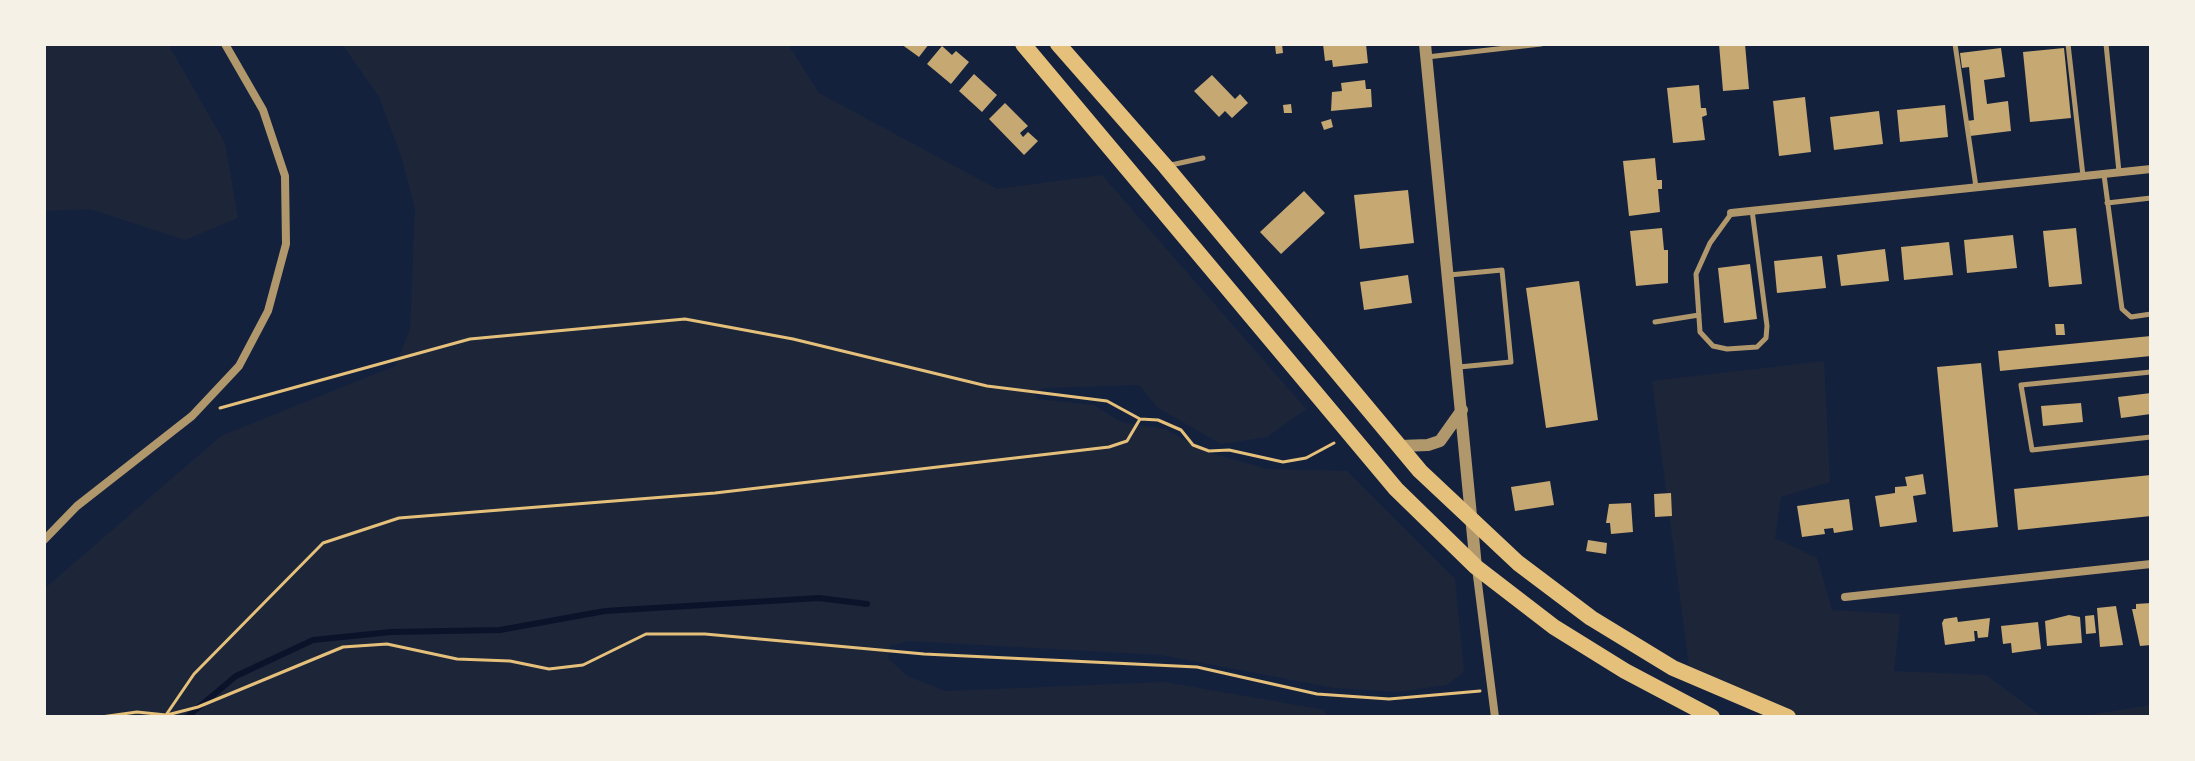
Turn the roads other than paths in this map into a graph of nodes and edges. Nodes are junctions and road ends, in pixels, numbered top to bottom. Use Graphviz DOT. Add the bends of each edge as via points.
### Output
graph roads {
  1 [pos="225,44"];
  2 [pos="1023,44"];
  3 [pos="1058,44"];
  4 [pos="1541,44"];
  5 [pos="1955,44"];
  6 [pos="2068,44"];
  7 [pos="2106,44"];
  8 [pos="1425,50"];
  9 [pos="1203,158"];
  10 [pos="1166,167"];
  11 [pos="2151,169"];
  12 [pos="2119,172"];
  13 [pos="2104,174"];
  14 [pos="2083,176"];
  15 [pos="1142,185"];
  16 [pos="1976,187"];
  17 [pos="2151,198"];
  18 [pos="2107,203"];
  19 [pos="1752,210"];
  20 [pos="1731,213"];
  21 [pos="1448,275"];
  22 [pos="2151,314"];
  23 [pos="1699,315"];
  24 [pos="1655,322"];
  25 [pos="1458,367"];
  26 [pos="2151,372"];
  27 [pos="1462,410"];
  28 [pos="2151,437"];
  29 [pos="1400,446"];
  30 [pos="1471,519"];
  31 [pos="44,540"];
  32 [pos="2151,564"];
  33 [pos="1476,567"];
  34 [pos="1845,597"];
  35 [pos="1495,717"];
  36 [pos="1712,717"];
  37 [pos="1788,717"];
  1 -- 31 [label="street" via="263,110 285,176 286,244 268,311 239,366 192,416 77,506"];
  2 -- 15 [label="main road"];
  3 -- 10 [label="main road"];
  4 -- 8 [label="lane"];
  5 -- 16 [label="lane"];
  6 -- 14 [label="lane"];
  7 -- 12 [label="lane"];
  8 -- 21 [label="street"];
  9 -- 10 [label="lane"];
  10 -- 15 [label="main road"];
  10 -- 29 [label="main road"];
  11 -- 12 [label="street"];
  12 -- 13 [label="street"];
  13 -- 14 [label="street"];
  13 -- 18 [label="lane"];
  14 -- 16 [label="street"];
  15 -- 33 [label="main road" via="1396,489"];
  16 -- 19 [label="street"];
  17 -- 18 [label="lane"];
  18 -- 22 [label="lane" via="2122,309 2131,317"];
  19 -- 20 [label="street"];
  19 -- 23 [label="lane" via="1766,338 1757,347 1713,346 1700,332"];
  20 -- 23 [label="lane" via="1699,262"];
  21 -- 25 [label="street"];
  21 -- 25 [label="lane" via="1502,270 1511,362"];
  23 -- 24 [label="lane"];
  25 -- 27 [label="street"];
  26 -- 28 [label="lane" via="2021,385 2032,450"];
  27 -- 29 [label="street" via="1440,441"];
  27 -- 30 [label="street"];
  29 -- 30 [label="main road"];
  30 -- 33 [label="street"];
  30 -- 37 [label="main road" via="1518,563 1591,618 1673,668"];
  32 -- 34 [label="street"];
  33 -- 35 [label="street"];
  33 -- 36 [label="main road" via="1554,627"];
}
